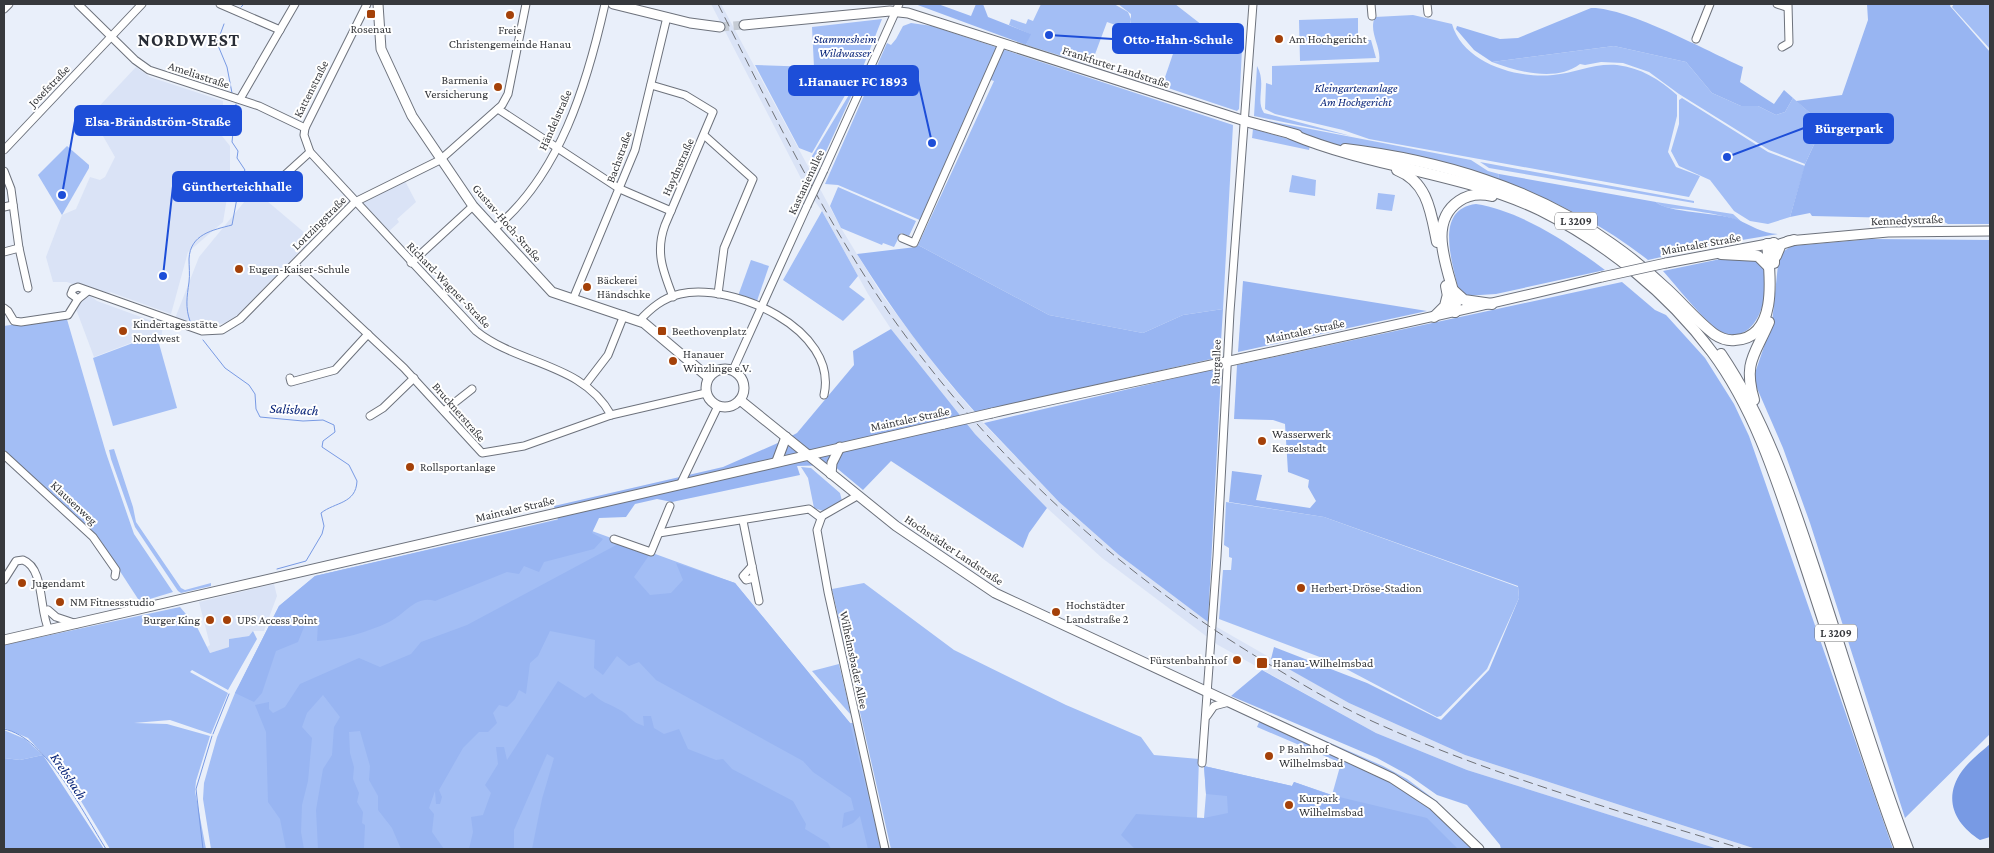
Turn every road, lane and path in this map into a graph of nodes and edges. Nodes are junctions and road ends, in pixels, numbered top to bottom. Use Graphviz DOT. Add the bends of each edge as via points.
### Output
graph roads {
  1 [pos="9,4"];
  2 [pos="78,4"];
  3 [pos="142,4"];
  4 [pos="220,4"];
  5 [pos="295,4"];
  6 [pos="367,4"];
  7 [pos="378,4"];
  8 [pos="526,4"];
  9 [pos="606,4"];
  10 [pos="613,4"];
  11 [pos="1253,4"];
  12 [pos="1371,4"];
  13 [pos="1427,4"];
  14 [pos="1710,4"];
  15 [pos="1777,4"];
  16 [pos="1787,6"];
  17 [pos="898,8"];
  18 [pos="4,9"];
  19 [pos="1428,13"];
  20 [pos="1372,16"];
  21 [pos="667,17"];
  22 [pos="744,25"];
  23 [pos="720,27"];
  24 [pos="280,30"];
  25 [pos="111,37"];
  26 [pos="1696,39"];
  27 [pos="1002,44"];
  28 [pos="1782,47"];
  29 [pos="651,85"];
  30 [pos="240,99"];
  31 [pos="498,109"];
  32 [pos="1245,121"];
  33 [pos="304,128"];
  34 [pos="1291,134"];
  35 [pos="705,136"];
  36 [pos="557,148"];
  37 [pos="4,150"];
  38 [pos="310,152"];
  39 [pos="440,160"];
  40 [pos="1369,160"];
  41 [pos="4,171"];
  42 [pos="277,182"];
  43 [pos="620,189"];
  44 [pos="355,202"];
  45 [pos="13,205"];
  46 [pos="474,206"];
  47 [pos="4,207"];
  48 [pos="1535,208"];
  49 [pos="671,211"];
  50 [pos="494,229"];
  51 [pos="1990,231"];
  52 [pos="1823,237"];
  53 [pos="902,238"];
  54 [pos="1794,240"];
  55 [pos="1770,244"];
  56 [pos="19,248"];
  57 [pos="4,252"];
  58 [pos="1720,254"];
  59 [pos="411,263"];
  60 [pos="294,265"];
  61 [pos="1772,266"];
  62 [pos="28,288"];
  63 [pos="88,291"];
  64 [pos="1451,291"];
  65 [pos="718,294"];
  66 [pos="673,296"];
  67 [pos="78,299"];
  68 [pos="573,299"];
  69 [pos="1492,304"];
  70 [pos="761,307"];
  71 [pos="1685,307"];
  72 [pos="4,308"];
  73 [pos="1455,312"];
  74 [pos="624,316"];
  75 [pos="1434,317"];
  76 [pos="639,321"];
  77 [pos="368,334"];
  78 [pos="1228,360"];
  79 [pos="733,370"];
  80 [pos="708,377"];
  81 [pos="290,378"];
  82 [pos="414,378"];
  83 [pos="585,385"];
  84 [pos="472,389"];
  85 [pos="706,392"];
  86 [pos="824,395"];
  87 [pos="740,400"];
  88 [pos="718,406"];
  89 [pos="444,412"];
  90 [pos="611,415"];
  91 [pos="370,416"];
  92 [pos="1759,418"];
  93 [pos="786,437"];
  94 [pos="840,447"];
  95 [pos="4,455"];
  96 [pos="808,455"];
  97 [pos="777,461"];
  98 [pos="831,474"];
  99 [pos="681,483"];
  100 [pos="857,496"];
  101 [pos="670,506"];
  102 [pos="821,518"];
  103 [pos="743,521"];
  104 [pos="659,533"];
  105 [pos="614,538"];
  106 [pos="752,566"];
  107 [pos="115,576"];
  108 [pos="754,578"];
  109 [pos="4,580"];
  110 [pos="42,601"];
  111 [pos="759,601"];
  112 [pos="48,610"];
  113 [pos="77,624"];
  114 [pos="49,630"];
  115 [pos="4,640"];
  116 [pos="1207,692"];
  117 [pos="1230,702"];
  118 [pos="1204,720"];
  119 [pos="1202,763"];
  120 [pos="885,849"];
  121 [pos="1479,849"];
  122 [pos="1900,849"];
  123 [pos="1908,849"];
  1 -- 18 [label="street"];
  2 -- 25 [label="street, Ameliastraße"];
  3 -- 25 [label="street, Josefstraße"];
  4 -- 24 [label="street"];
  5 -- 24 [label="street"];
  6 -- 33 [label="street, Kattenstraße"];
  7 -- 39 [label="main road, Gustav-Hoch-Straße" via="384,55 412,116"];
  8 -- 31 [label="street" via="508,94"];
  9 -- 36 [label="street, Händelstraße" via="591,65"];
  10 -- 21 [label="main road"];
  11 -- 32 [label="street, Burgallee"];
  12 -- 20 [label="street"];
  13 -- 19 [label="street"];
  14 -- 26 [label="street"];
  15 -- 16 [label="street"];
  16 -- 28 [label="street" via="1789,43"];
  17 -- 22 [label="main road, Frankfurter Landstraße / L 3209"];
  17 -- 27 [label="main road, Frankfurter Landstraße / L 3209"];
  17 -- 70 [label="street, Kastanienallee, bridge"];
  21 -- 23 [label="main road"];
  21 -- 29 [label="street, Bachstraße"];
  24 -- 30 [label="street"];
  25 -- 30 [label="street, Ameliastraße" via="148,70"];
  25 -- 37 [label="street, Josefstraße"];
  27 -- 32 [label="main road, Frankfurter Landstraße / L 3209"];
  27 -- 53 [label="street" via="914,243"];
  29 -- 35 [label="street, Haydnstraße" via="677,92 711,110 713,115"];
  29 -- 43 [label="street, Bachstraße" via="637,142"];
  30 -- 33 [label="street, Ameliastraße"];
  31 -- 36 [label="street"];
  31 -- 39 [label="street, Lortzingstraße"];
  32 -- 34 [label="highway, L 3209"];
  32 -- 78 [label="street, Burgallee"];
  33 -- 38 [label="street, Kattenstraße"];
  34 -- 40 [label="highway, L 3209"];
  34 -- 71 [label="highway, L 3209" via="1335,147 1414,160 1522,194 1560,212 1611,243"];
  35 -- 49 [label="street, Haydnstraße"];
  35 -- 65 [label="street" via="753,179 724,248"];
  36 -- 43 [label="street"];
  36 -- 50 [label="street, Händelstraße" via="525,199"];
  38 -- 42 [label="street"];
  38 -- 44 [label="street, Kattenstraße"];
  39 -- 44 [label="street, Lortzingstraße"];
  39 -- 46 [label="main road, Gustav-Hoch-Straße"];
  40 -- 48 [label="highway, L 3209" via="1469,183"];
  40 -- 64 [label="highway" via="1401,171 1421,188"];
  41 -- 45 [label="street"];
  43 -- 49 [label="street"];
  43 -- 68 [label="street, Bachstraße"];
  44 -- 59 [label="street, Richard-Wagner-Straße"];
  44 -- 60 [label="street, Lortzingstraße"];
  45 -- 47 [label="street"];
  45 -- 56 [label="street"];
  46 -- 50 [label="main road, Gustav-Hoch-Straße"];
  46 -- 59 [label="street"];
  48 -- 64 [label="highway" via="1483,194 1464,198 1451,208 1444,218 1441,233"];
  48 -- 122 [label="highway, L 3209" via="1595,242 1647,283 1713,353 1732,385 1778,483"];
  49 -- 66 [label="street, Haydnstraße" via="659,253"];
  50 -- 68 [label="main road, Gustav-Hoch-Straße" via="547,288"];
  51 -- 52 [label="main road, Kennedystraße"];
  52 -- 54 [label="main road, Maintaler Straße"];
  54 -- 55 [label="main road, Maintaler Straße"];
  54 -- 61 [label="highway" via="1778,247"];
  55 -- 58 [label="main road, Maintaler Straße"];
  55 -- 61 [label="highway"];
  56 -- 57 [label="street"];
  56 -- 62 [label="street"];
  58 -- 61 [label="highway" via="1758,256"];
  58 -- 69 [label="main road, Maintaler Straße, bridge" via="1602,277"];
  59 -- 83 [label="street, Richard-Wagner-Straße" via="482,336 503,348 569,374"];
  60 -- 63 [label="street, Lortzingstraße" via="240,319 214,332 195,330"];
  60 -- 77 [label="street, Brucknerstraße"];
  61 -- 71 [label="highway" via="1766,314 1760,326 1749,336 1736,340 1715,335"];
  61 -- 92 [label="highway" via="1769,322 1752,356 1748,372"];
  63 -- 67 [label="street"];
  63 -- 67 [label="street" via="78,287 73,289 71,296"];
  64 -- 69 [label="highway" via="1464,300"];
  64 -- 73 [label="highway" via="1456,303"];
  64 -- 75 [label="highway" via="1445,306"];
  65 -- 66 [label="street" via="691,292"];
  65 -- 70 [label="street"];
  66 -- 76 [label="street"];
  67 -- 72 [label="street" via="68,315 21,322 14,321"];
  68 -- 74 [label="main road, Gustav-Hoch-Straße"];
  69 -- 73 [label="main road, Maintaler Straße"];
  70 -- 79 [label="street, Kastanienallee"];
  70 -- 86 [label="street" via="789,323 813,347 824,374"];
  71 -- 92 [label="highway, L 3209" via="1738,380"];
  73 -- 75 [label="main road, Maintaler Straße"];
  74 -- 76 [label="main road, Gustav-Hoch-Straße"];
  74 -- 83 [label="street" via="608,355"];
  75 -- 78 [label="main road, Maintaler Straße"];
  76 -- 80 [label="main road, Gustav-Hoch-Straße"];
  77 -- 81 [label="street" via="335,370 291,382"];
  77 -- 82 [label="street, Brucknerstraße"];
  78 -- 94 [label="main road, Maintaler Straße, bridge"];
  78 -- 116 [label="street, Burgallee"];
  79 -- 80 [label="main road" via="718,369"];
  79 -- 87 [label="main road" via="744,385"];
  80 -- 85 [label="main road"];
  82 -- 89 [label="street, Brucknerstraße"];
  82 -- 91 [label="street"];
  83 -- 90 [label="street, Richard-Wagner-Straße"];
  84 -- 89 [label="street"];
  85 -- 88 [label="main road"];
  85 -- 90 [label="street, Brucknerstraße"];
  87 -- 88 [label="main road" via="730,406"];
  87 -- 93 [label="main road, Hochstädter Landstraße"];
  88 -- 99 [label="street"];
  89 -- 90 [label="street, Brucknerstraße" via="484,454 524,446"];
  92 -- 123 [label="highway, L 3209" via="1786,482"];
  93 -- 96 [label="main road, Hochstädter Landstraße"];
  93 -- 97 [label="main road"];
  94 -- 96 [label="main road, Maintaler Straße"];
  94 -- 98 [label="main road" via="832,463"];
  95 -- 107 [label="street, Klausenweg" via="93,537 116,570"];
  96 -- 97 [label="main road, Maintaler Straße"];
  96 -- 98 [label="main road, Hochstädter Landstraße"];
  97 -- 99 [label="main road, Maintaler Straße"];
  98 -- 100 [label="main road, Hochstädter Landstraße"];
  99 -- 113 [label="main road, Maintaler Straße"];
  100 -- 102 [label="street"];
  100 -- 116 [label="main road, Hochstädter Landstraße" via="995,593"];
  101 -- 104 [label="street"];
  102 -- 103 [label="street" via="809,509"];
  102 -- 120 [label="street, Wilhelmsbader Allee" via="817,530 828,592"];
  103 -- 104 [label="street"];
  103 -- 106 [label="street"];
  104 -- 105 [label="street" via="651,552"];
  106 -- 108 [label="street"];
  106 -- 108 [label="street" via="743,576 746,580"];
  108 -- 111 [label="street"];
  109 -- 110 [label="street" via="16,561 27,561 34,569"];
  110 -- 112 [label="street"];
  110 -- 114 [label="street" via="44,621"];
  112 -- 113 [label="street" via="56,617"];
  112 -- 114 [label="street"];
  113 -- 114 [label="main road, Maintaler Straße"];
  114 -- 115 [label="main road, Maintaler Straße"];
  116 -- 117 [label="main road, Hochstädter Landstraße"];
  116 -- 118 [label="street, Burgallee"];
  117 -- 118 [label="street" via="1211,708"];
  117 -- 121 [label="main road, Hochstädter Landstraße" via="1405,785 1443,814"];
  118 -- 119 [label="street, Burgallee"];
}
